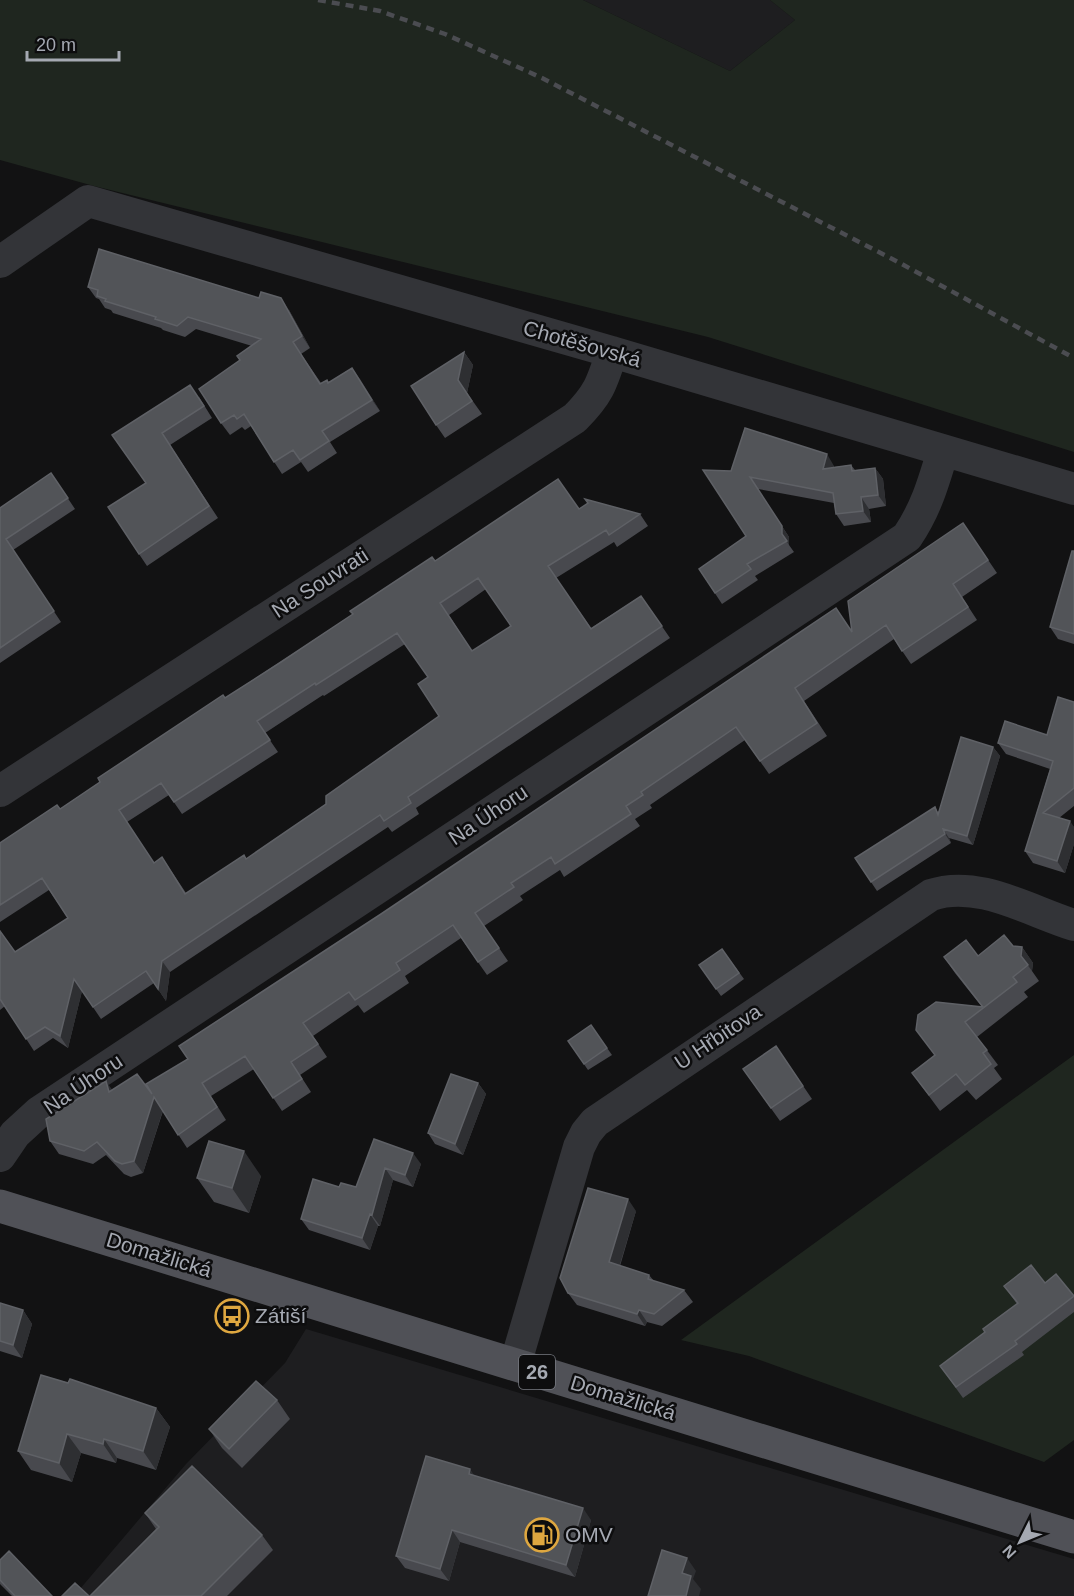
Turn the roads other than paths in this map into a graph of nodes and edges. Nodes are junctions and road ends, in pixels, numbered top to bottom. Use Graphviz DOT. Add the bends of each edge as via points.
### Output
graph roads {
  1 [pos="0,262"];
  2 [pos="612,352"];
  3 [pos="942,451"];
  4 [pos="1074,489"];
  5 [pos="0,791"];
  6 [pos="1074,925"];
  7 [pos="0,1156"];
  8 [pos="0,1206"];
  9 [pos="515,1365"];
  10 [pos="1074,1537"];
  1 -- 2 [label="street, Chotěšovská" via="88,201"];
  2 -- 3 [label="street, Chotěšovská"];
  2 -- 5 [label="street, Na Souvrati" via="594,399 575,418"];
  3 -- 4 [label="street, Chotěšovská"];
  3 -- 7 [label="street, Na Úhoru" via="929,499 907,537 39,1112"];
  6 -- 9 [label="street, U Hřbitova" via="980,892 952,889 931,895 595,1122 579,1147"];
  8 -- 9 [label="main road, Domažlická / 26"];
  9 -- 10 [label="main road, Domažlická / 26"];
}
